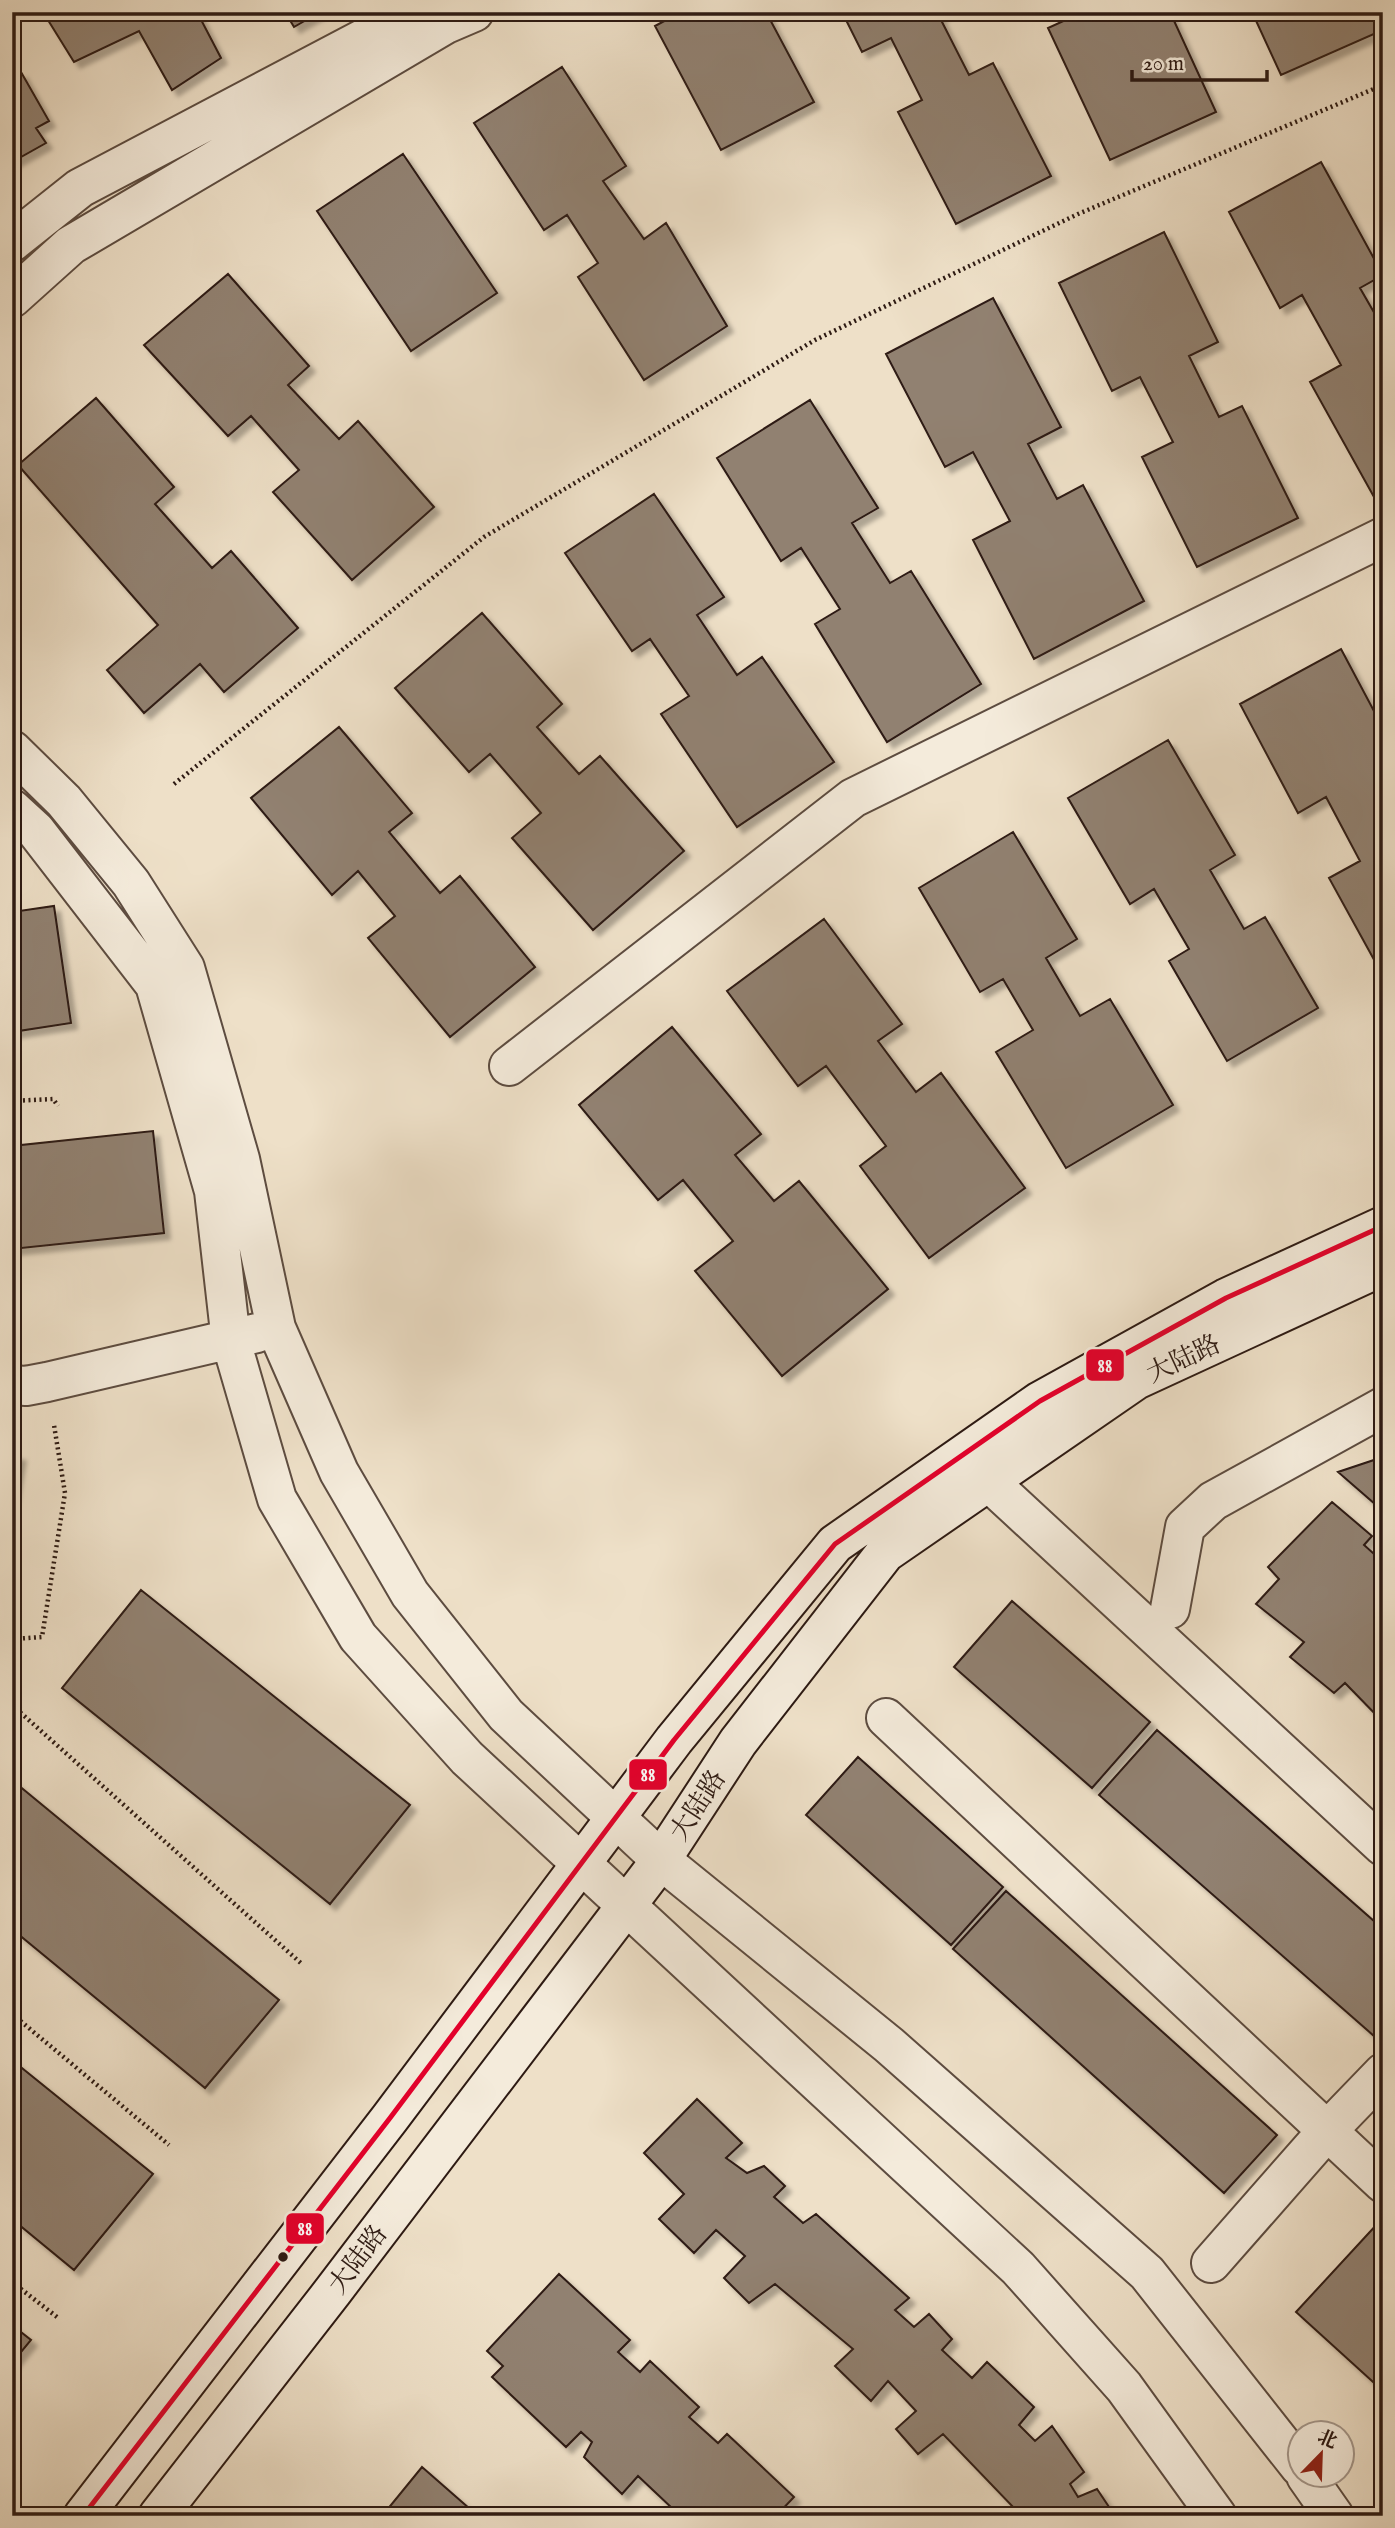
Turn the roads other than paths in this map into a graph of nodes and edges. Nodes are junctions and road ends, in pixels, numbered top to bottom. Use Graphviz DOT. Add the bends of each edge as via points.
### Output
graph roads {
  1 [pos="414,12"];
  2 [pos="474,12"];
  3 [pos="12,242"];
  4 [pos="12,298"];
  5 [pos="1383,537"];
  6 [pos="12,750"];
  7 [pos="12,809"];
  8 [pos="509,1066"];
  9 [pos="1383,1226"];
  10 [pos="1383,1266"];
  11 [pos="276,1328"];
  12 [pos="231,1340"];
  13 [pos="30,1383"];
  14 [pos="1383,1407"];
  15 [pos="989,1482"];
  16 [pos="1170,1609"];
  17 [pos="886,1718"];
  18 [pos="616,1818"];
  19 [pos="1383,1846"];
  20 [pos="662,1860"];
  21 [pos="583,1863"];
  22 [pos="625,1907"];
  23 [pos="1383,2073"];
  24 [pos="1327,2131"];
  25 [pos="1383,2183"];
  26 [pos="1211,2263"];
  27 [pos="1286,2450"];
  28 [pos="1316,2490"];
  29 [pos="83,2516"];
  30 [pos="158,2516"];
  31 [pos="1217,2516"];
  32 [pos="1334,2516"];
  1 -- 3 [label="street" via="80,188"];
  2 -- 4 [label="street" via="446,24 71,245"];
  5 -- 8 [label="street" via="853,798"];
  6 -- 11 [label="street" via="64,801 131,883 185,968 240,1159"];
  7 -- 12 [label="street" via="36,831 155,985 214,1191"];
  9 -- 18 [label="street, 大陆路" via="1226,1298 1040,1401 835,1544"];
  10 -- 15 [label="street, 大陆路" via="1136,1380"];
  11 -- 12 [label="street"];
  11 -- 18 [label="street" via="339,1472 410,1594 506,1714"];
  12 -- 13 [label="street"];
  12 -- 21 [label="street" via="277,1499 358,1637 467,1758"];
  14 -- 16 [label="street" via="1213,1501 1185,1527"];
  15 -- 19 [label="street"];
  15 -- 20 [label="street, 大陆路" via="885,1553 738,1742"];
  17 -- 24 [label="street"];
  18 -- 20 [label="street"];
  18 -- 21 [label="street, 大陆路"];
  20 -- 22 [label="street, 大陆路"];
  20 -- 27 [label="street" via="889,2045 1147,2273"];
  21 -- 22 [label="street"];
  21 -- 29 [label="street, 大陆路"];
  22 -- 30 [label="street, 大陆路"];
  22 -- 31 [label="street" via="1018,2268 1124,2386"];
  23 -- 24 [label="street"];
  24 -- 25 [label="street"];
  24 -- 26 [label="street"];
  28 -- 32 [label="street"];
}
